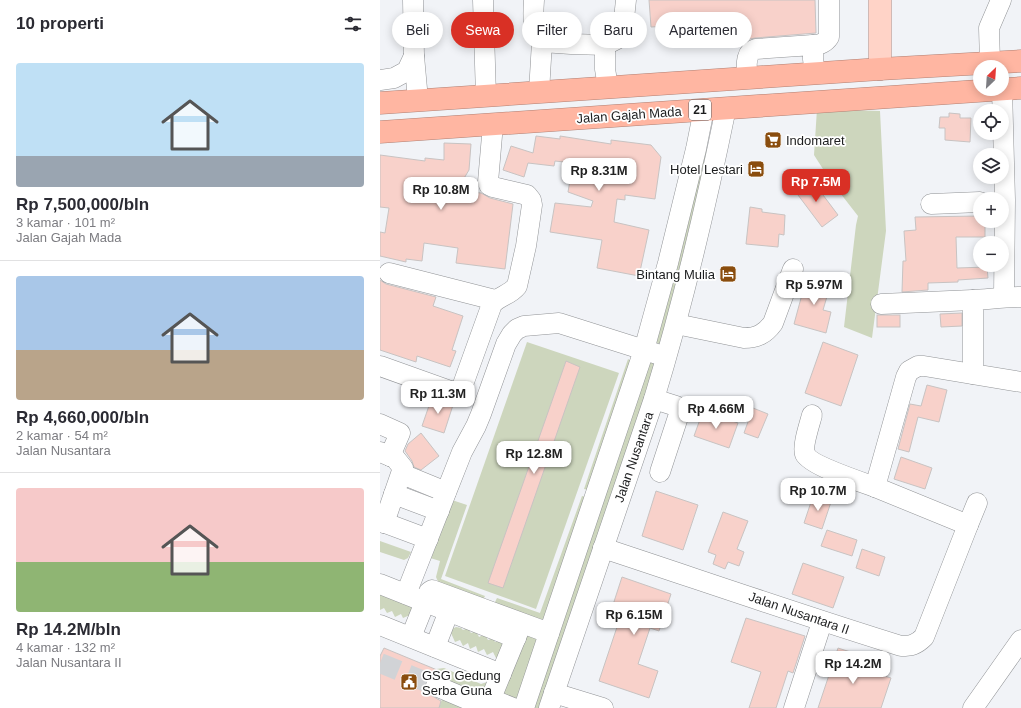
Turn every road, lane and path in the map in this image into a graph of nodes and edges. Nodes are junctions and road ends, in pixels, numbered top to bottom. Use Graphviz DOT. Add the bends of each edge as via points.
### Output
graph roads {
  1 [pos="413,0"];
  2 [pos="483,0"];
  3 [pos="534,0"];
  4 [pos="626,0"];
  5 [pos="828,0"];
  6 [pos="880,0"];
  7 [pos="1000,0"];
  8 [pos="533,12"];
  9 [pos="625,12"];
  10 [pos="814,45"];
  11 [pos="542,48"];
  12 [pos="605,48"];
  13 [pos="414,56"];
  14 [pos="990,60"];
  15 [pos="1021,61"];
  16 [pos="1009,62"];
  17 [pos="973,64"];
  18 [pos="880,69"];
  19 [pos="815,73"];
  20 [pos="746,78"];
  21 [pos="380,80"];
  22 [pos="608,87"];
  23 [pos="1021,88"];
  24 [pos="1009,89"];
  25 [pos="973,91"];
  26 [pos="539,92"];
  27 [pos="486,96"];
  28 [pos="1002,96"];
  29 [pos="418,100"];
  30 [pos="380,103"];
  31 [pos="726,108"];
  32 [pos="704,109"];
  33 [pos="493,124"];
  34 [pos="380,132"];
  35 [pos="1008,192"];
  36 [pos="1009,200"];
  37 [pos="973,202"];
  38 [pos="931,204"];
  39 [pos="793,269"];
  40 [pos="389,273"];
  41 [pos="1013,297"];
  42 [pos="495,300"];
  43 [pos="973,300"];
  44 [pos="881,304"];
  45 [pos="676,324"];
  46 [pos="644,350"];
  47 [pos="667,357"];
  48 [pos="380,366"];
  49 [pos="973,374"];
  50 [pos="1017,381"];
  51 [pos="654,400"];
  52 [pos="812,414"];
  53 [pos="380,424"];
  54 [pos="387,448"];
  55 [pos="660,472"];
  56 [pos="402,474"];
  57 [pos="874,487"];
  58 [pos="446,492"];
  59 [pos="394,494"];
  60 [pos="977,503"];
  61 [pos="439,511"];
  62 [pos="382,522"];
  63 [pos="968,525"];
  64 [pos="428,539"];
  65 [pos="603,548"];
  66 [pos="380,584"];
  67 [pos="406,594"];
  68 [pos="425,601"];
  69 [pos="449,611"];
  70 [pos="822,622"];
  71 [pos="380,625"];
  72 [pos="519,630"];
  73 [pos="549,633"];
  74 [pos="411,638"];
  75 [pos="1021,640"];
  76 [pos="435,647"];
  77 [pos="501,674"];
  78 [pos="436,686"];
  79 [pos="551,700"];
  80 [pos="489,705"];
  81 [pos="513,708"];
  82 [pos="524,708"];
  83 [pos="603,708"];
  84 [pos="794,708"];
  85 [pos="973,708"];
  1 -- 13 [label="street"];
  2 -- 27 [label="street"];
  3 -- 8 [label="street"];
  4 -- 9 [label="street"];
  5 -- 10 [label="street" via="829,37 820,45"];
  6 -- 18 [label="main road"];
  7 -- 14 [label="street" via="989,28"];
  10 -- 19 [label="street"];
  10 -- 20 [label="street" via="752,50 748,56"];
  11 -- 26 [label="street"];
  12 -- 22 [label="street"];
  13 -- 21 [label="street" via="407,71 394,78"];
  13 -- 29 [label="street"];
  15 -- 16 [label="highway, 21"];
  17 -- 18 [label="highway, 21"];
  18 -- 19 [label="highway, 21"];
  19 -- 20 [label="highway, 21"];
  20 -- 22 [label="highway, 21"];
  22 -- 26 [label="highway, 21"];
  23 -- 24 [label="highway, Jalan Gajah Mada / 21"];
  25 -- 31 [label="highway, Jalan Gajah Mada / 21"];
  26 -- 27 [label="highway, 21"];
  27 -- 29 [label="highway, 21"];
  28 -- 35 [label="street"];
  29 -- 30 [label="highway, 21"];
  31 -- 32 [label="highway, Jalan Gajah Mada / 21"];
  31 -- 45 [label="street, Jalan Nusantara"];
  32 -- 33 [label="highway, Jalan Gajah Mada / 21"];
  32 -- 46 [label="street, Jalan Nusantara" via="668,263"];
  33 -- 34 [label="highway, Jalan Gajah Mada / 21"];
  33 -- 42 [label="street" via="489,185 527,195 532,205 517,286"];
  36 -- 41 [label="street"];
  37 -- 38 [label="street"];
  39 -- 45 [label="street" via="773,323 762,335 744,338"];
  40 -- 42 [label="street"];
  41 -- 43 [label="street"];
  42 -- 48 [label="street" via="489,310 461,390 458,392"];
  43 -- 44 [label="street"];
  43 -- 49 [label="street"];
  45 -- 47 [label="street, Jalan Nusantara"];
  46 -- 47 [label="street"];
  46 -- 58 [label="street" via="559,323 524,326 518,329 506,344 481,414"];
  46 -- 73 [label="street, Jalan Nusantara"];
  47 -- 51 [label="street, Jalan Nusantara"];
  49 -- 50 [label="street"];
  49 -- 57 [label="street" via="924,366 909,370"];
  51 -- 55 [label="street" via="676,406 680,411"];
  51 -- 65 [label="street, Jalan Nusantara"];
  52 -- 57 [label="street" via="804,448 805,455 824,468"];
  53 -- 54 [label="street" via="399,432"];
  54 -- 56 [label="street" via="403,468"];
  56 -- 58 [label="street"];
  56 -- 59 [label="street"];
  57 -- 63 [label="street"];
  58 -- 61 [label="street"];
  59 -- 61 [label="street"];
  59 -- 62 [label="street"];
  60 -- 63 [label="street, Jalan Nusantara II"];
  61 -- 64 [label="street"];
  62 -- 64 [label="street"];
  63 -- 70 [label="street, Jalan Nusantara II" via="924,637 917,644 901,646"];
  64 -- 67 [label="street"];
  65 -- 70 [label="street, Jalan Nusantara II"];
  65 -- 79 [label="street, Jalan Nusantara"];
  66 -- 67 [label="street"];
  67 -- 68 [label="street"];
  68 -- 69 [label="street"];
  68 -- 72 [label="street" via="429,592 434,590"];
  68 -- 74 [label="street"];
  69 -- 72 [label="street"];
  69 -- 76 [label="street"];
  70 -- 84 [label="street"];
  71 -- 74 [label="street"];
  72 -- 73 [label="street"];
  72 -- 77 [label="street"];
  73 -- 82 [label="street, Jalan Nusantara"];
  74 -- 76 [label="street"];
  75 -- 85 [label="street"];
  76 -- 77 [label="street"];
  77 -- 80 [label="street"];
  78 -- 80 [label="street"];
  79 -- 83 [label="street"];
  80 -- 81 [label="street"];
}
